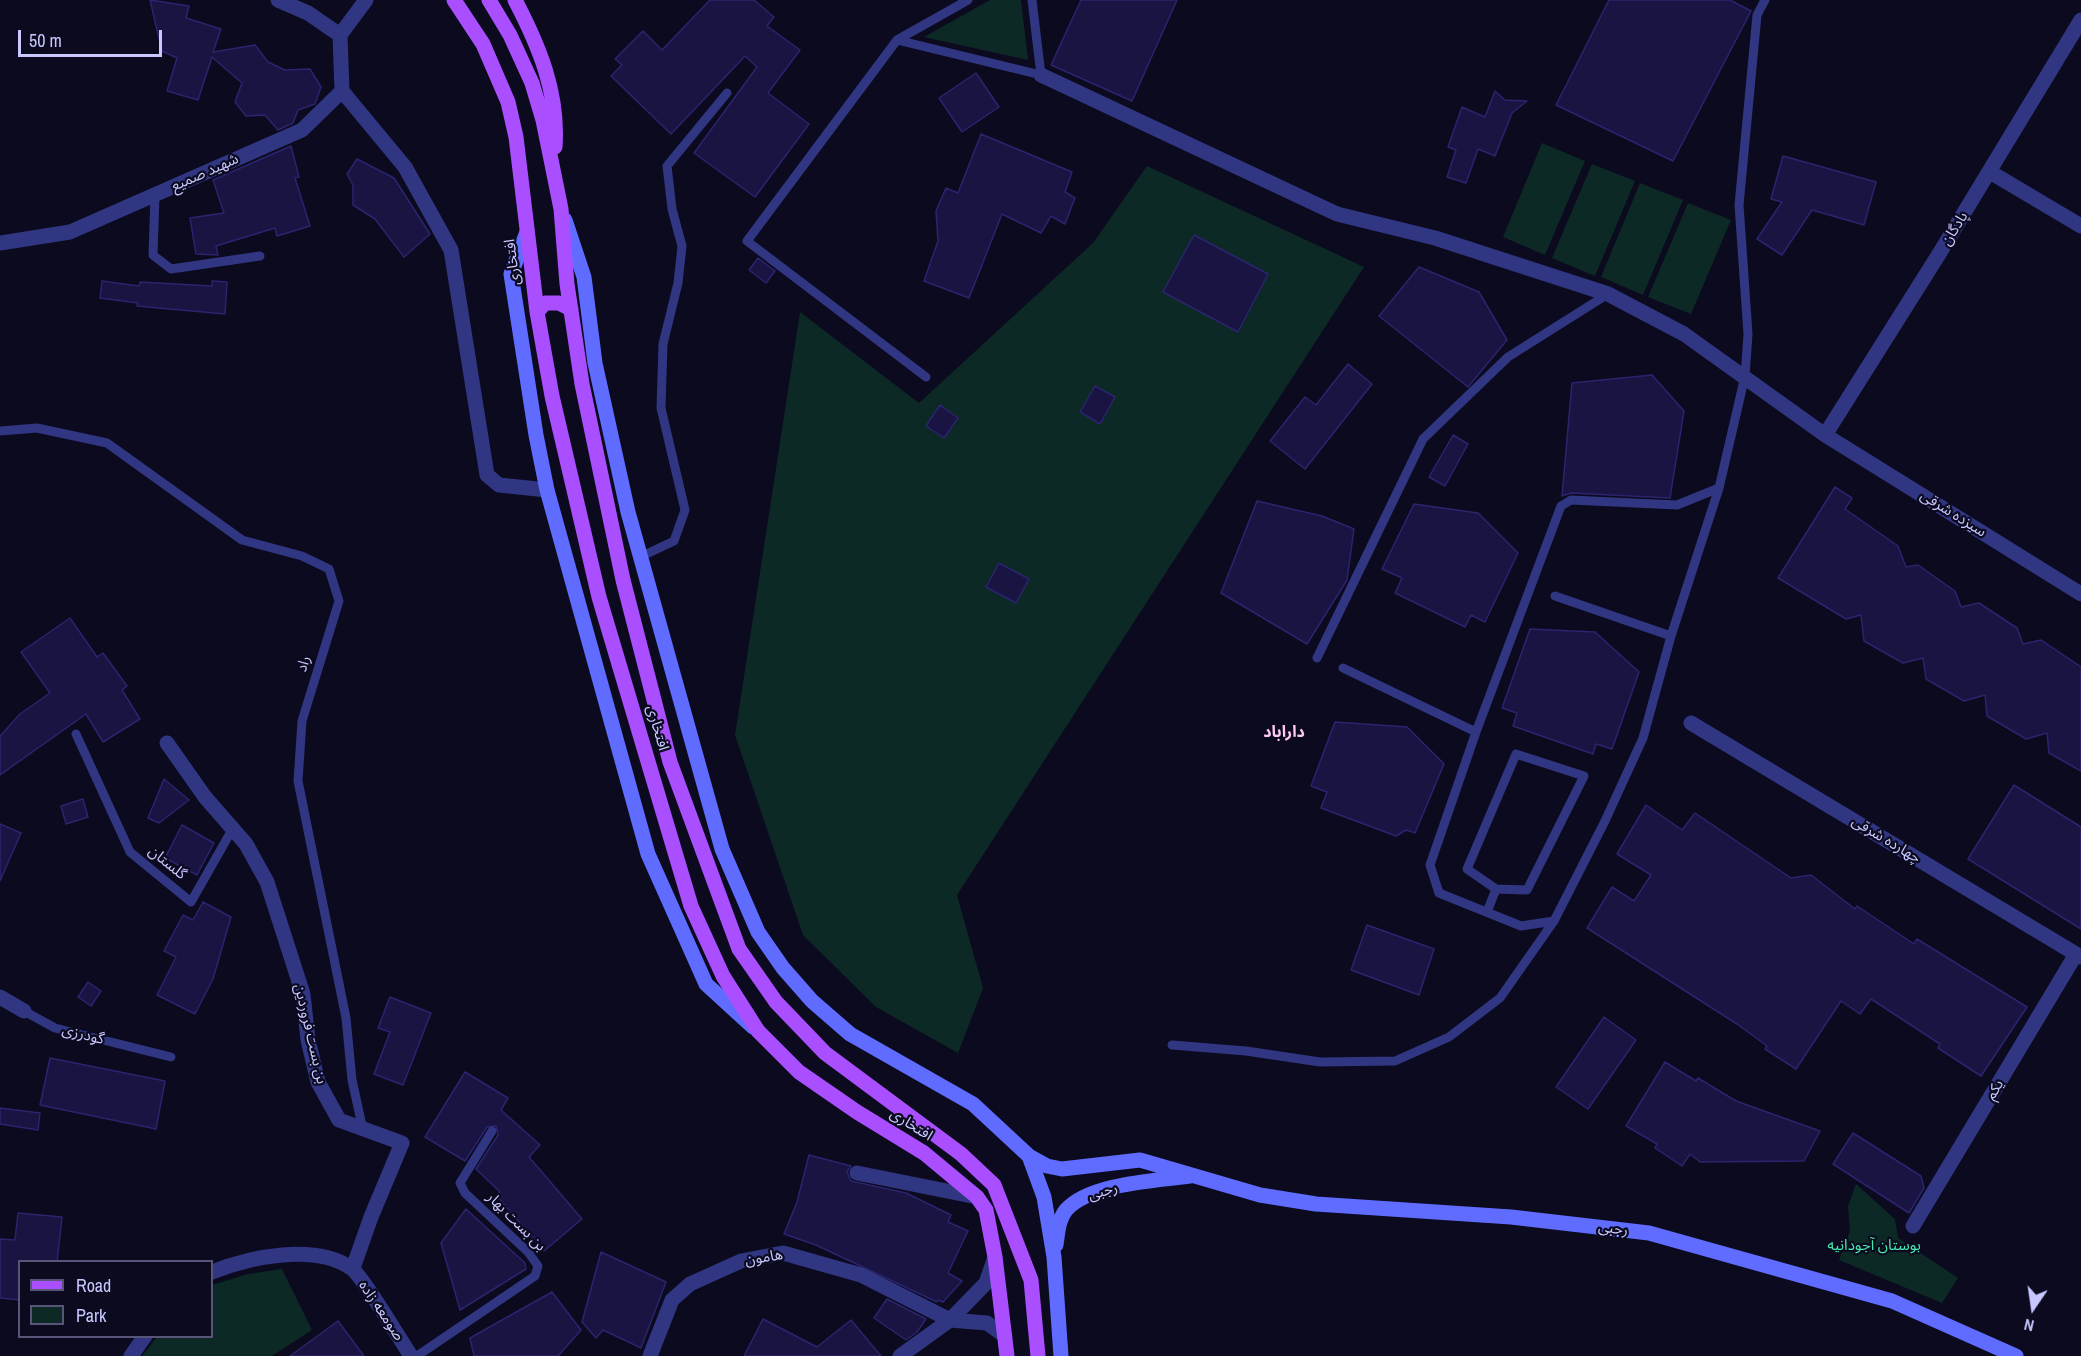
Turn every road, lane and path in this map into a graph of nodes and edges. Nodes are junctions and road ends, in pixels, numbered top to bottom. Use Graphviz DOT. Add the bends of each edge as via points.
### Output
graph roads {
  1 [pos="278,0"];
  2 [pos="366,0"];
  3 [pos="454,0"];
  4 [pos="515,0"];
  5 [pos="968,0"];
  6 [pos="1032,0"];
  7 [pos="1765,0"];
  8 [pos="494,6"];
  9 [pos="2081,20"];
  10 [pos="340,35"];
  11 [pos="897,40"];
  12 [pos="1041,75"];
  13 [pos="342,91"];
  14 [pos="727,93"];
  15 [pos="553,162"];
  16 [pos="1990,172"];
  17 [pos="154,195"];
  18 [pos="561,208"];
  19 [pos="2081,226"];
  20 [pos="527,232"];
  21 [pos="0,243"];
  22 [pos="260,256"];
  23 [pos="1608,294"];
  24 [pos="571,309"];
  25 [pos="537,312"];
  26 [pos="1745,376"];
  27 [pos="926,377"];
  28 [pos="0,431"];
  29 [pos="1825,435"];
  30 [pos="1719,488"];
  31 [pos="547,490"];
  32 [pos="640,556"];
  33 [pos="2081,594"];
  34 [pos="1555,596"];
  35 [pos="1671,636"];
  36 [pos="1317,658"];
  37 [pos="1343,668"];
  38 [pos="1691,723"];
  39 [pos="1476,732"];
  40 [pos="76,734"];
  41 [pos="167,743"];
  42 [pos="233,828"];
  43 [pos="1496,889"];
  44 [pos="1487,912"];
  45 [pos="1554,921"];
  46 [pos="2079,956"];
  47 [pos="0,997"];
  48 [pos="24,1011"];
  49 [pos="758,1031"];
  50 [pos="1172,1045"];
  51 [pos="171,1057"];
  52 [pos="363,1130"];
  53 [pos="492,1131"];
  54 [pos="1029,1156"];
  55 [pos="856,1173"];
  56 [pos="1192,1175"];
  57 [pos="977,1197"];
  58 [pos="1913,1226"];
  59 [pos="995,1257"];
  60 [pos="1054,1257"];
  61 [pos="353,1268"];
  62 [pos="213,1272"];
  63 [pos="950,1320"];
  64 [pos="1005,1336"];
  65 [pos="144,1338"];
  66 [pos="131,1356"];
  67 [pos="411,1356"];
  68 [pos="417,1356"];
  69 [pos="650,1356"];
  70 [pos="900,1356"];
  71 [pos="1007,1356"];
  72 [pos="1038,1356"];
  73 [pos="1061,1356"];
  74 [pos="2016,1356"];
  1 -- 10 [label="street" via="308,13"];
  2 -- 10 [label="street"];
  3 -- 20 [label="main road, افتخاری" via="473,26 508,102"];
  4 -- 15 [label="main road" via="540,48 554,104"];
  5 -- 11 [label="lane"];
  6 -- 12 [label="lane"];
  7 -- 26 [label="lane" via="1757,15 1739,206 1748,334"];
  8 -- 15 [label="main road, افتخاری" via="532,83"];
  9 -- 16 [label="street, پادگان"];
  10 -- 13 [label="street"];
  11 -- 12 [label="lane"];
  11 -- 27 [label="lane" via="747,241"];
  12 -- 23 [label="street, سیزده شرقی" via="1337,214 1435,238"];
  13 -- 17 [label="street, شهید صمیع" via="302,130"];
  13 -- 31 [label="street" via="405,167 451,250 487,475 500,485"];
  14 -- 32 [label="lane" via="667,166 672,209 682,246 678,283 663,344 661,408 685,510 674,542"];
  15 -- 18 [label="main road, افتخاری"];
  16 -- 19 [label="street"];
  16 -- 29 [label="street, پادگان"];
  17 -- 21 [label="street, شهید صمیع" via="70,232"];
  17 -- 22 [label="lane" via="153,255 171,269"];
  18 -- 24 [label="main road, افتخاری"];
  18 -- 32 [label="main road" via="584,277 595,363"];
  20 -- 25 [label="main road, افتخاری"];
  20 -- 31 [label="main road" via="511,273"];
  23 -- 26 [label="street, سیزده شرقی" via="1684,334"];
  23 -- 36 [label="lane" via="1508,357 1423,439"];
  24 -- 25 [label="main road" via="559,303 545,303"];
  24 -- 72 [label="main road, افتخاری" via="582,384 644,666 670,762 739,949 776,1002 825,1053 962,1154 993,1185 1031,1280"];
  25 -- 49 [label="main road, افتخاری" via="552,396 599,597 688,896 723,976"];
  26 -- 29 [label="street, سیزده شرقی"];
  26 -- 30 [label="lane"];
  28 -- 52 [label="lane, راد" via="37,428 107,443 242,540 302,556 329,569 339,601 302,721 298,781 346,1018 352,1080"];
  29 -- 33 [label="street, سیزده شرقی"];
  30 -- 35 [label="lane"];
  30 -- 39 [label="lane" via="1677,505 1566,501 1561,506"];
  31 -- 49 [label="main road" via="648,854 706,984"];
  32 -- 54 [label="main road" via="722,849 758,932 783,968 849,1034 973,1104"];
  34 -- 35 [label="lane"];
  35 -- 45 [label="lane" via="1643,738"];
  37 -- 39 [label="lane"];
  38 -- 46 [label="street, چهارده شرقی"];
  39 -- 44 [label="lane" via="1430,865 1439,893"];
  40 -- 42 [label="lane, گلستان" via="130,852 191,902"];
  41 -- 42 [label="street, بن بست فروردین" via="205,797"];
  42 -- 52 [label="street, بن بست فروردین" via="267,882 279,916 303,994 318,1082 339,1120"];
  43 -- 43 [label="lane" via="1467,869 1516,753 1584,776 1527,890"];
  43 -- 44 [label="lane"];
  44 -- 45 [label="lane" via="1521,926"];
  45 -- 50 [label="lane" via="1500,998 1449,1037 1395,1061 1320,1062"];
  46 -- 58 [label="street, یکم"];
  47 -- 48 [label="street, گودرزی"];
  48 -- 51 [label="lane, گودرزی" via="56,1028"];
  49 -- 57 [label="main road, افتخاری" via="799,1072 924,1154"];
  52 -- 61 [label="street, بن بست فروردین" via="402,1143"];
  53 -- 68 [label="lane, بن بست بهار" via="460,1183 465,1193 528,1252 538,1266 535,1276"];
  54 -- 56 [label="main road, رجبی" via="1062,1169 1140,1160"];
  54 -- 60 [label="main road" via="1044,1197"];
  55 -- 57 [label="street"];
  56 -- 60 [label="main road, رجبی" via="1112,1188 1082,1198 1060,1221"];
  56 -- 74 [label="main road, رجبی" via="1260,1196 1316,1204 1511,1217 1649,1233 1892,1301"];
  57 -- 59 [label="main road, افتخاری" via="986,1210"];
  59 -- 63 [label="street" via="986,1283"];
  59 -- 64 [label="main road, افتخاری"];
  60 -- 73 [label="main road"];
  61 -- 62 [label="street, صومعه زاده" via="327,1258 284,1254"];
  61 -- 67 [label="street, صومعه زاده"];
  63 -- 64 [label="street" via="987,1323"];
  63 -- 69 [label="street, هامون" via="861,1275 783,1252 741,1261 690,1284 672,1300"];
  63 -- 70 [label="street"];
  64 -- 71 [label="main road, افتخاری"];
  65 -- 66 [label="street"];
}
